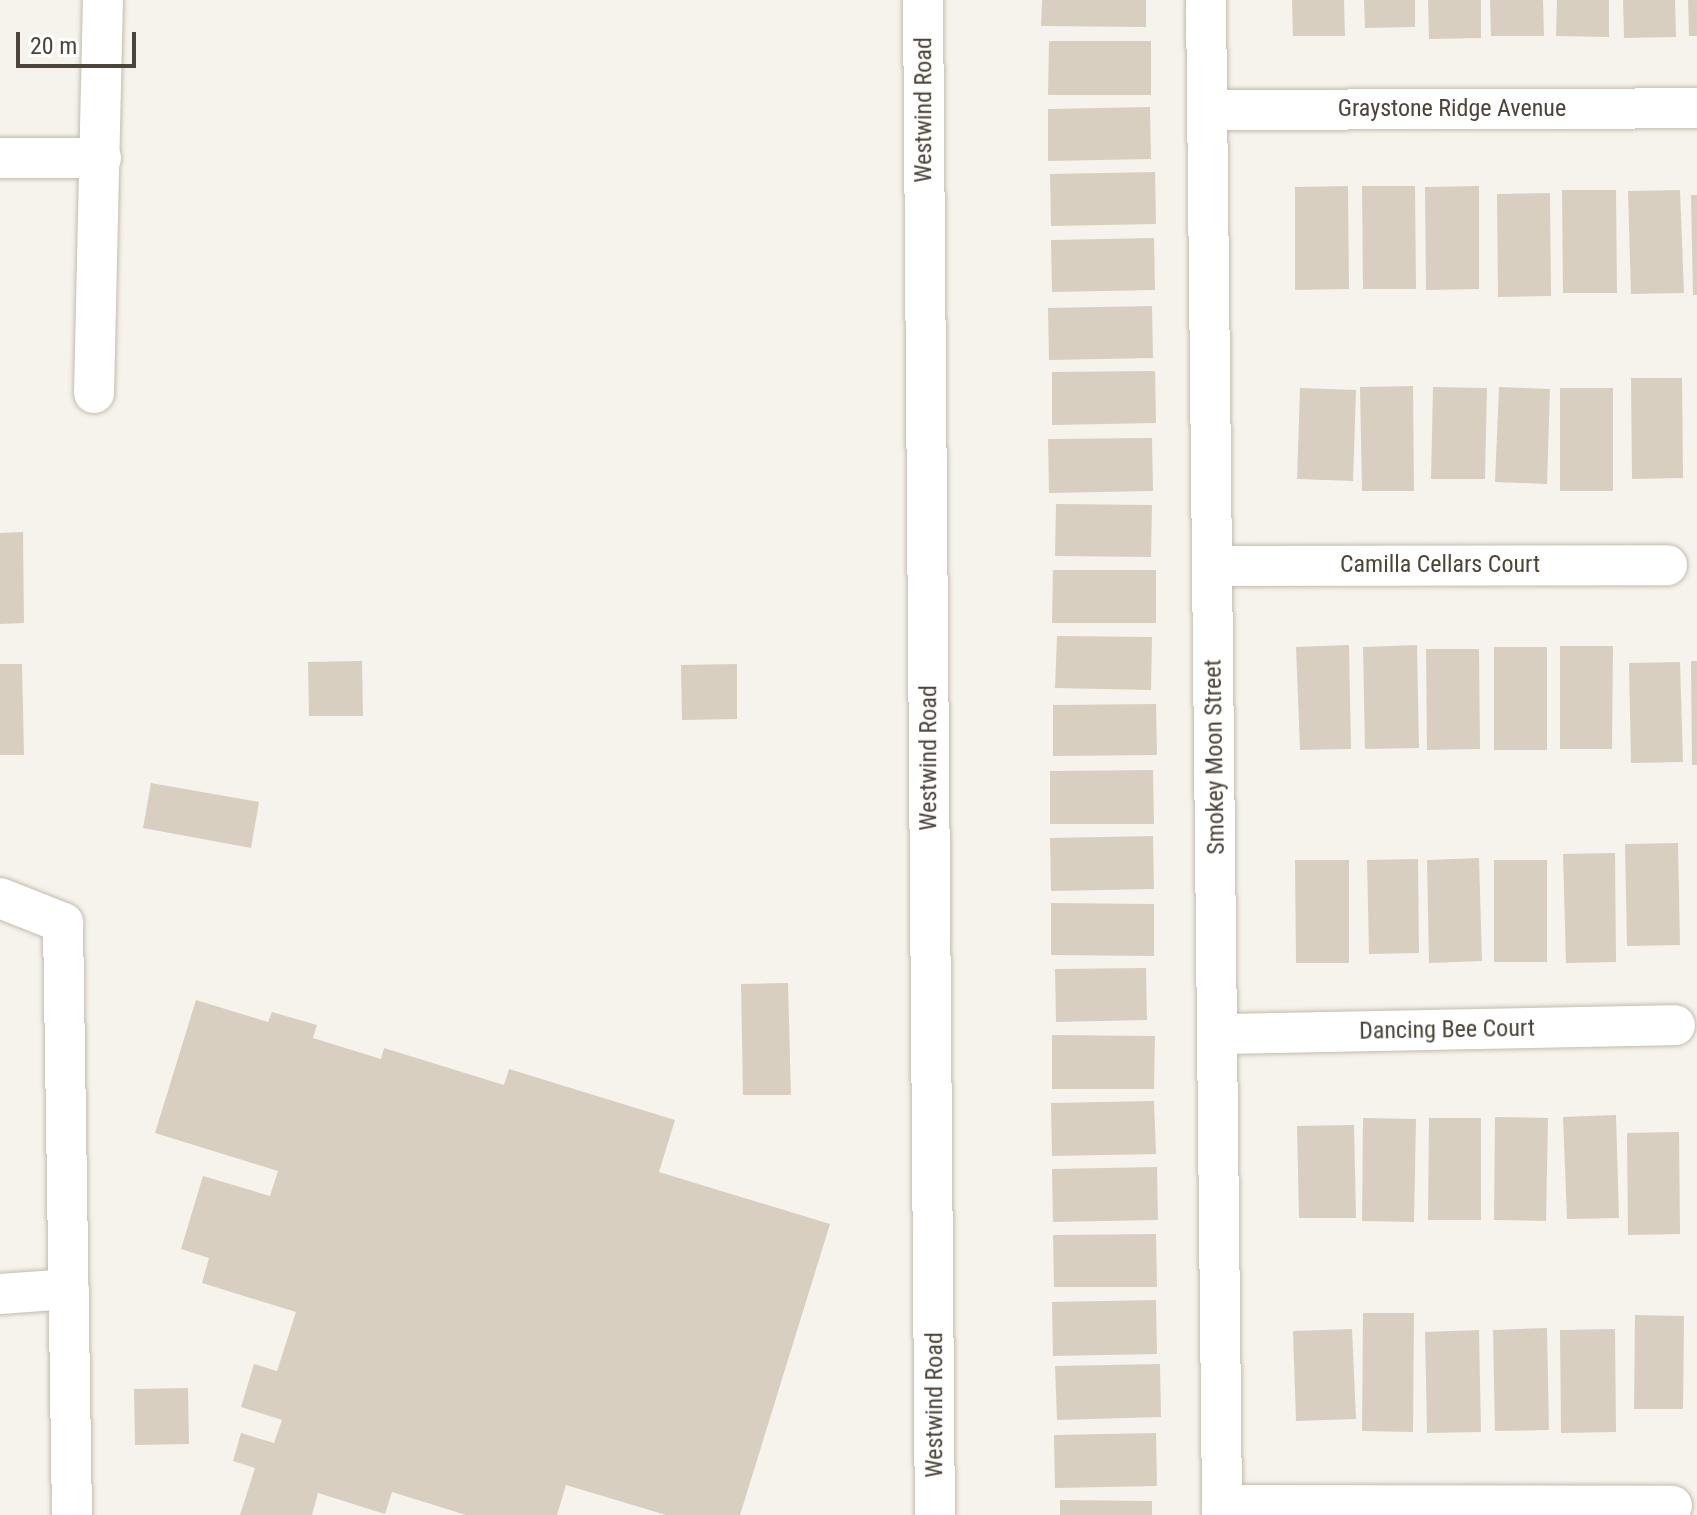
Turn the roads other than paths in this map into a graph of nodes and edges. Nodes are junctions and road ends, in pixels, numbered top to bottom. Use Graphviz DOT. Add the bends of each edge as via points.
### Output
graph roads {
  1 [pos="103,0"];
  2 [pos="923,0"];
  3 [pos="1206,0"];
  4 [pos="1697,108"];
  5 [pos="1207,110"];
  6 [pos="0,158"];
  7 [pos="101,158"];
  8 [pos="94,393"];
  9 [pos="1667,565"];
  10 [pos="1212,566"];
  11 [pos="0,898"];
  12 [pos="1675,1025"];
  13 [pos="1219,1034"];
  14 [pos="69,1289"];
  15 [pos="0,1294"];
  16 [pos="1672,1506"];
  17 [pos="1222,1510"];
  18 [pos="72,1515"];
  19 [pos="935,1515"];
  1 -- 7 [label="street"];
  2 -- 19 [label="street, Westwind Road"];
  3 -- 5 [label="street, Smokey Moon Street"];
  4 -- 5 [label="street, Graystone Ridge Avenue"];
  5 -- 10 [label="street, Smokey Moon Street"];
  6 -- 7 [label="street"];
  7 -- 8 [label="street"];
  9 -- 10 [label="street, Camilla Cellars Court"];
  10 -- 13 [label="street, Smokey Moon Street"];
  11 -- 14 [label="street" via="63,923"];
  12 -- 13 [label="street, Dancing Bee Court"];
  13 -- 17 [label="street, Smokey Moon Street"];
  14 -- 15 [label="street"];
  14 -- 18 [label="street"];
  16 -- 17 [label="street"];
}
